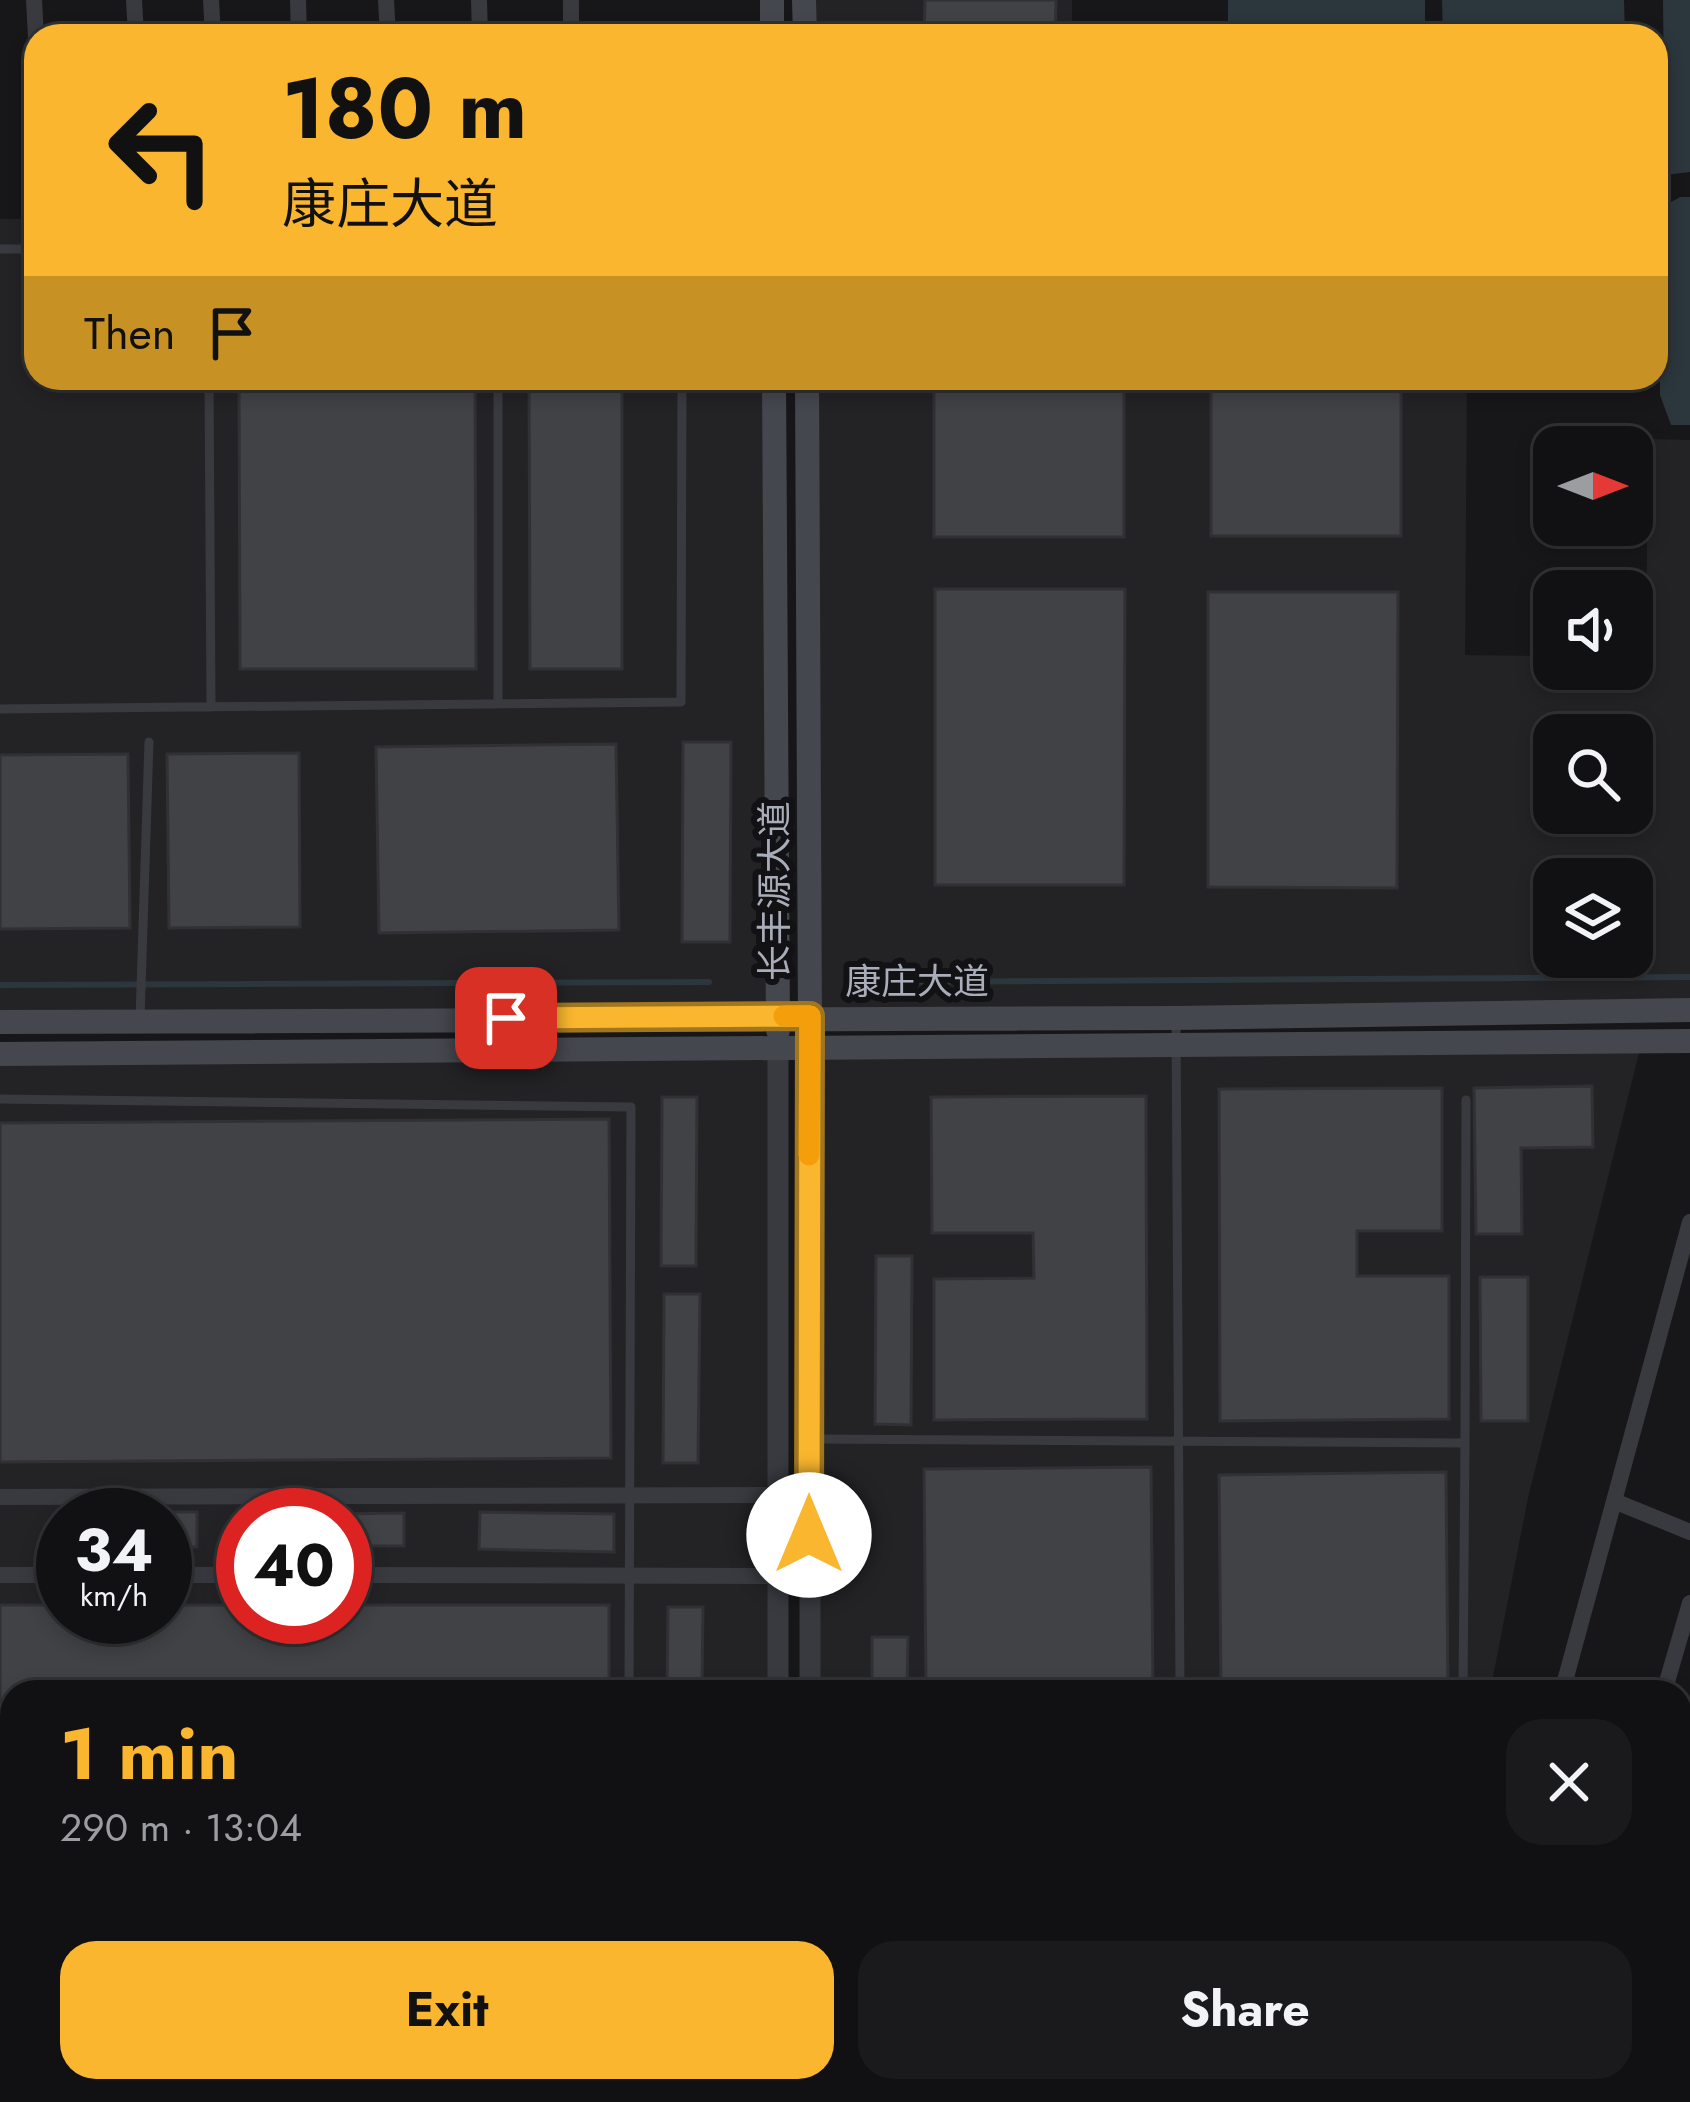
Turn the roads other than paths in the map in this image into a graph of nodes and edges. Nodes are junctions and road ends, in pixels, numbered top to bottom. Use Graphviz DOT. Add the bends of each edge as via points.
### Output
graph roads {
  1 [pos="208,390"];
  2 [pos="498,390"];
  3 [pos="682,390"];
  4 [pos="774,390"];
  5 [pos="808,390"];
  6 [pos="498,704"];
  7 [pos="211,707"];
  8 [pos="0,709"];
  9 [pos="148,742"];
  10 [pos="1690,1010"];
  11 [pos="778,1016"];
  12 [pos="810,1016"];
  13 [pos="1176,1018"];
  14 [pos="0,1022"];
  15 [pos="140,1022"];
  16 [pos="1690,1041"];
  17 [pos="1176,1045"];
  18 [pos="810,1047"];
  19 [pos="778,1048"];
  20 [pos="0,1054"];
  21 [pos="0,1099"];
  22 [pos="1466,1100"];
  23 [pos="1690,1222"];
  24 [pos="808,1439"];
  25 [pos="1179,1439"];
  26 [pos="1465,1443"];
  27 [pos="778,1495"];
  28 [pos="808,1495"];
  29 [pos="631,1496"];
  30 [pos="0,1497"];
  31 [pos="1614,1501"];
  32 [pos="1690,1532"];
  33 [pos="0,1575"];
  34 [pos="36,1575"];
  35 [pos="372,1575"];
  36 [pos="630,1576"];
  37 [pos="778,1576"];
  38 [pos="809,1576"];
  39 [pos="1690,1603"];
  40 [pos="629,1680"];
  41 [pos="778,1680"];
  42 [pos="810,1680"];
  43 [pos="1180,1680"];
  44 [pos="1463,1680"];
  45 [pos="1565,1680"];
  46 [pos="1668,1680"];
  1 -- 7 [label="lane"];
  2 -- 6 [label="lane"];
  3 -- 6 [label="lane" via="681,702"];
  4 -- 11 [label="main road, 长丰源大道"];
  5 -- 12 [label="main road, 长丰源大道"];
  6 -- 7 [label="lane"];
  7 -- 8 [label="lane"];
  9 -- 15 [label="lane"];
  10 -- 13 [label="main road, 康庄大道"];
  11 -- 12 [label="main road, 康庄大道"];
  11 -- 15 [label="main road, 康庄大道"];
  11 -- 19 [label="main road, 长丰源大道"];
  12 -- 13 [label="main road, 康庄大道"];
  12 -- 18 [label="main road, 长丰源大道"];
  13 -- 17 [label="lane"];
  14 -- 15 [label="main road, 康庄大道"];
  16 -- 17 [label="main road, 康庄大道"];
  17 -- 18 [label="main road, 康庄大道"];
  17 -- 25 [label="lane"];
  18 -- 19 [label="main road, 康庄大道"];
  18 -- 24 [label="street, 长丰源大道"];
  19 -- 20 [label="main road, 康庄大道"];
  19 -- 27 [label="street, 长丰源大道"];
  21 -- 29 [label="lane" via="631,1106"];
  22 -- 26 [label="lane"];
  23 -- 31 [label="street"];
  24 -- 25 [label="lane"];
  24 -- 28 [label="street, 长丰源大道"];
  25 -- 26 [label="lane"];
  25 -- 43 [label="lane"];
  26 -- 44 [label="lane"];
  27 -- 28 [label="street"];
  27 -- 29 [label="street"];
  27 -- 37 [label="street, 长丰源大道"];
  28 -- 38 [label="street, 长丰源大道"];
  29 -- 30 [label="street"];
  29 -- 36 [label="lane"];
  31 -- 32 [label="street"];
  31 -- 45 [label="street"];
  33 -- 34 [label="street"];
  35 -- 36 [label="street"];
  36 -- 37 [label="street"];
  36 -- 40 [label="lane"];
  37 -- 38 [label="street"];
  37 -- 41 [label="street, 长丰源大道"];
  38 -- 42 [label="street, 长丰源大道"];
  39 -- 46 [label="street"];
}
